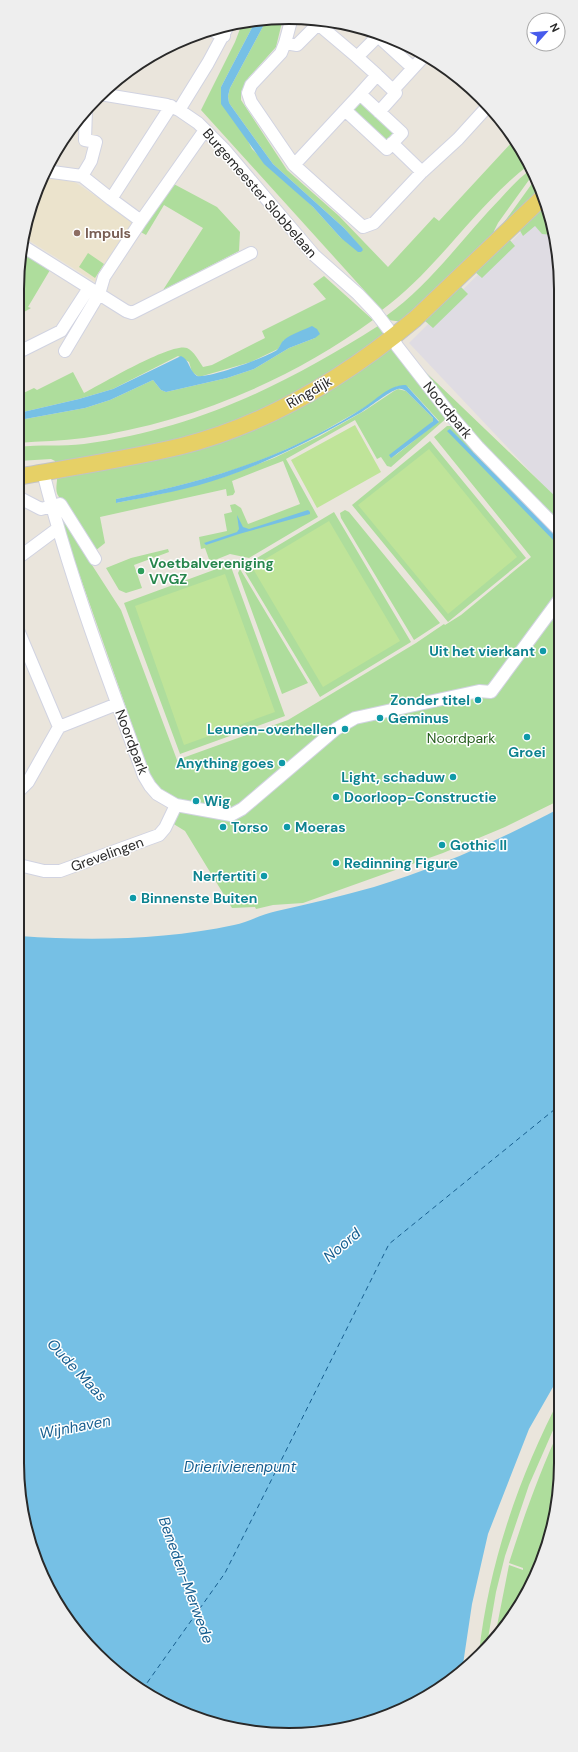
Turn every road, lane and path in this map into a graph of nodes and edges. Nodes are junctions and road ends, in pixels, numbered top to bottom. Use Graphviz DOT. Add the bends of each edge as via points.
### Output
graph roads {
  1 [pos="290,24"];
  2 [pos="316,26"];
  3 [pos="320,26"];
  4 [pos="225,32"];
  5 [pos="375,39"];
  6 [pos="384,42"];
  7 [pos="286,43"];
  8 [pos="357,57"];
  9 [pos="421,59"];
  10 [pos="413,68"];
  11 [pos="377,75"];
  12 [pos="393,90"];
  13 [pos="360,94"];
  14 [pos="109,95"];
  15 [pos="175,108"];
  16 [pos="345,110"];
  17 [pos="484,110"];
  18 [pos="379,112"];
  19 [pos="86,120"];
  20 [pos="205,130"];
  21 [pos="392,143"];
  22 [pos="294,165"];
  23 [pos="53,169"];
  24 [pos="422,172"];
  25 [pos="82,176"];
  26 [pos="110,198"];
  27 [pos="539,201"];
  28 [pos="141,221"];
  29 [pos="27,249"];
  30 [pos="251,253"];
  31 [pos="94,291"];
  32 [pos="61,331"];
  33 [pos="76,332"];
  34 [pos="392,338"];
  35 [pos="24,350"];
  36 [pos="65,351"];
  37 [pos="42,472"];
  38 [pos="24,476"];
  39 [pos="24,500"];
  40 [pos="51,505"];
  41 [pos="554,525"];
  42 [pos="57,529"];
  43 [pos="24,554"];
  44 [pos="95,559"];
  45 [pos="554,607"];
  46 [pos="24,644"];
  47 [pos="117,704"];
  48 [pos="59,727"];
  49 [pos="24,786"];
  50 [pos="176,805"];
  51 [pos="24,866"];
  1 -- 7 [label="street"];
  2 -- 7 [label="street" via="297,45"];
  3 -- 8 [label="street"];
  4 -- 15 [label="street"];
  5 -- 8 [label="street"];
  6 -- 10 [label="street"];
  7 -- 22 [label="street" via="281,53 251,85 248,93 251,102"];
  8 -- 11 [label="street"];
  9 -- 10 [label="street"];
  10 -- 12 [label="street"];
  11 -- 12 [label="street"];
  11 -- 13 [label="street"];
  12 -- 18 [label="street" via="396,93"];
  13 -- 16 [label="street"];
  13 -- 18 [label="street"];
  14 -- 15 [label="street, Burgemeester Slobbelaan" via="158,102"];
  15 -- 20 [label="street, Burgemeester Slobbelaan" via="191,117"];
  15 -- 26 [label="street"];
  16 -- 21 [label="street" via="387,149"];
  16 -- 22 [label="street"];
  17 -- 24 [label="street" via="458,140"];
  18 -- 21 [label="street" via="402,133"];
  19 -- 25 [label="street" via="85,140 96,142 91,161"];
  20 -- 28 [label="street"];
  20 -- 34 [label="street, Burgemeester Slobbelaan" via="314,255 376,313"];
  21 -- 24 [label="street"];
  22 -- 24 [label="street" via="363,227 374,223"];
  23 -- 25 [label="street"];
  25 -- 26 [label="street"];
  26 -- 28 [label="street"];
  27 -- 34 [label="main road, Ringdijk"];
  28 -- 31 [label="street"];
  29 -- 31 [label="street"];
  30 -- 31 [label="street" via="132,313"];
  31 -- 32 [label="street"];
  31 -- 33 [label="street"];
  32 -- 33 [label="street"];
  32 -- 35 [label="street"];
  33 -- 36 [label="street"];
  34 -- 37 [label="main road, Ringdijk" via="326,383 273,412 224,432 163,450"];
  34 -- 41 [label="street, Noordpark" via="478,447"];
  37 -- 38 [label="main road, Ringdijk"];
  37 -- 40 [label="street, Noordpark"];
  39 -- 40 [label="street" via="41,509"];
  40 -- 42 [label="street, Noordpark"];
  40 -- 44 [label="street" via="61,505"];
  42 -- 43 [label="street"];
  42 -- 47 [label="street, Noordpark"];
  45 -- 50 [label="street, Noordpark" via="491,692 479,691 355,718 336,729 242,809 231,815"];
  46 -- 48 [label="street"];
  47 -- 48 [label="street"];
  47 -- 50 [label="street, Noordpark" via="144,776 157,794"];
  48 -- 49 [label="street"];
  50 -- 51 [label="street, Grevelingen" via="159,835 60,871 44,871"];
}
